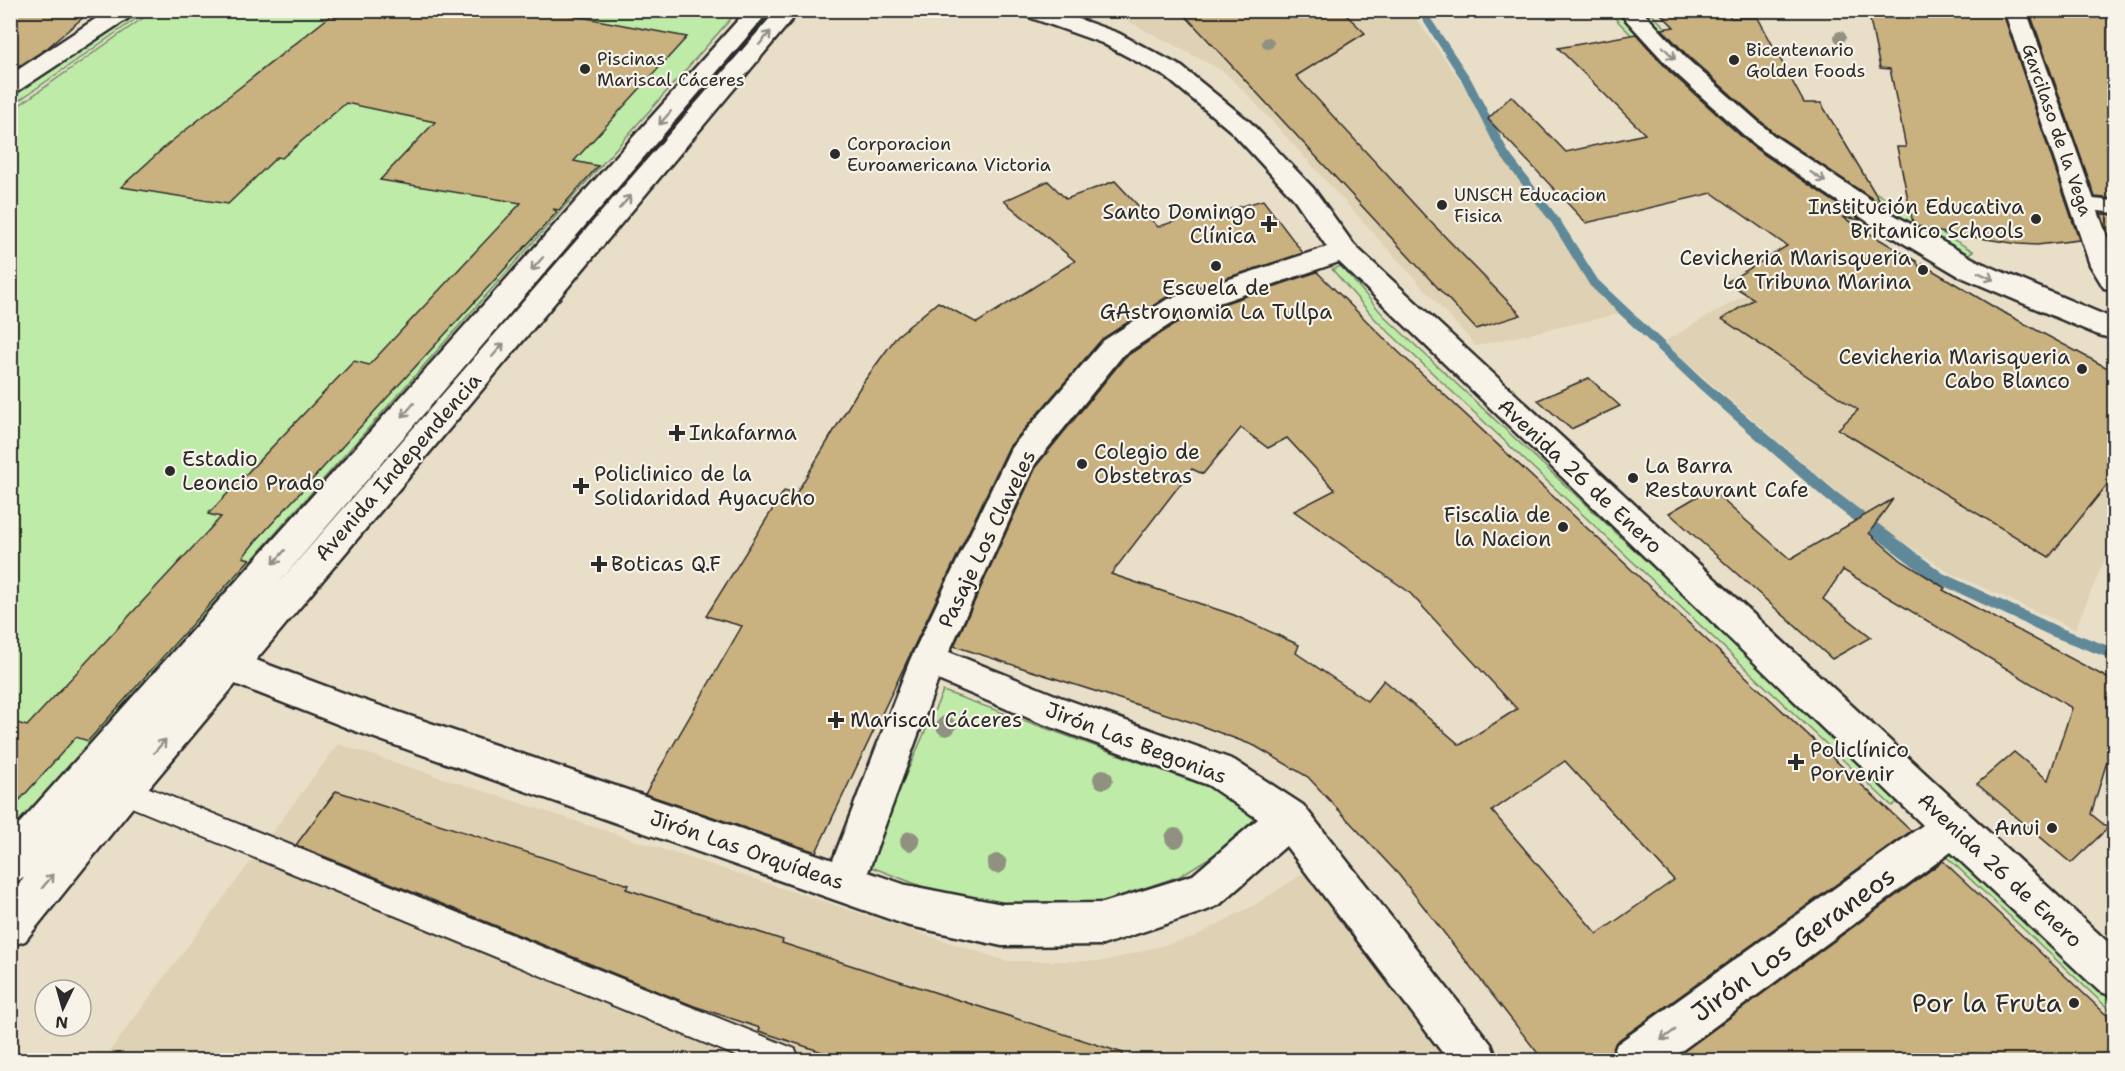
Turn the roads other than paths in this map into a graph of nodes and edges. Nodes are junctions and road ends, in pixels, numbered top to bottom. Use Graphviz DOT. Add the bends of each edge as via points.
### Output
graph roads {
  1 [pos="125,10"];
  2 [pos="759,10"];
  3 [pos="789,10"];
  4 [pos="1031,10"];
  5 [pos="1628,10"];
  6 [pos="2015,10"];
  7 [pos="10,86"];
  8 [pos="2083,204"];
  9 [pos="2115,207"];
  10 [pos="1344,251"];
  11 [pos="2115,281"];
  12 [pos="2112,331"];
  13 [pos="212,659"];
  14 [pos="928,660"];
  15 [pos="122,790"];
  16 [pos="1289,818"];
  17 [pos="1953,828"];
  18 [pos="10,864"];
  19 [pos="844,883"];
  20 [pos="10,926"];
  21 [pos="2115,975"];
  22 [pos="784,1060"];
  23 [pos="1475,1060"];
  24 [pos="1633,1060"];
  1 -- 7 [label="street"];
  2 -- 13 [label="street, Avenida Independencia, one-way"];
  13 -- 3 [label="street, Avenida Independencia, one-way"];
  4 -- 10 [label="street, Avenida 26 de Enero" via="1110,38 1174,72 1242,127 1304,194"];
  5 -- 12 [label="street, one-way" via="1679,63 1764,140 1880,218 1969,269"];
  6 -- 8 [label="street, Garcilaso de la Vega"];
  8 -- 9 [label="lane"];
  8 -- 11 [label="street, Garcilaso de la Vega" via="2104,265"];
  10 -- 14 [label="street, Pasaje Los Claveles" via="1176,307 1113,348 1022,457"];
  10 -- 17 [label="street, Avenida 26 de Enero"];
  15 -- 13 [label="street, Avenida Independencia, one-way"];
  13 -- 18 [label="street, Avenida Independencia"];
  13 -- 19 [label="street, Jirón Las Orquídeas" via="355,714"];
  14 -- 16 [label="street, Jirón Las Begonias" via="1221,772"];
  14 -- 19 [label="street, Pasaje Los Claveles"];
  20 -- 15 [label="street, Avenida Independencia, one-way"];
  15 -- 22 [label="lane"];
  16 -- 19 [label="street, Jirón Las Orquídeas" via="1205,891 1103,924 1002,924 906,905"];
  16 -- 23 [label="street, Jirón Las Begonias"];
  17 -- 21 [label="street, Avenida 26 de Enero"];
  17 -- 24 [label="street, Jirón Los Geraneos, one-way"];
}
